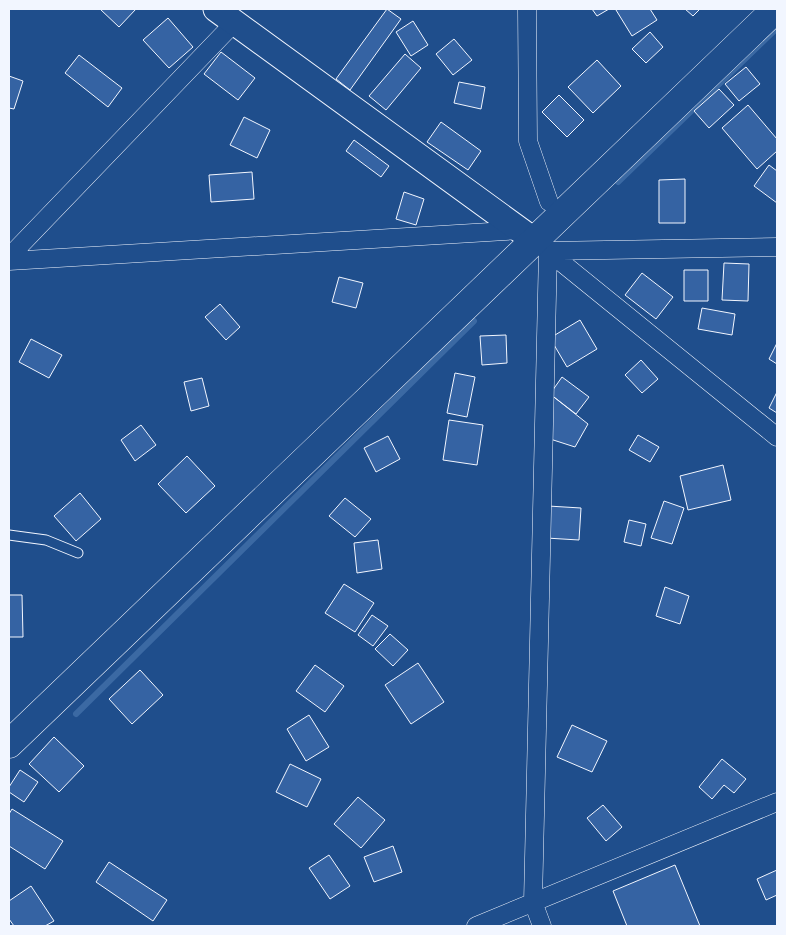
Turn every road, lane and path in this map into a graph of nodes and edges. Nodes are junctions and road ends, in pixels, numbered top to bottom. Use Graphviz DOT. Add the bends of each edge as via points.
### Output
graph roads {
  1 [pos="526,9"];
  2 [pos="750,9"];
  3 [pos="776,9"];
  4 [pos="226,16"];
  5 [pos="549,202"];
  6 [pos="534,241"];
  7 [pos="777,246"];
  8 [pos="9,259"];
  9 [pos="777,437"];
  10 [pos="9,535"];
  11 [pos="78,553"];
  12 [pos="9,720"];
  13 [pos="9,744"];
  14 [pos="777,802"];
  15 [pos="533,902"];
  16 [pos="476,926"];
  17 [pos="542,926"];
  1 -- 5 [label="street" via="528,141"];
  2 -- 5 [label="highway"];
  3 -- 6 [label="highway"];
  4 -- 6 [label="street"];
  4 -- 8 [label="street"];
  5 -- 6 [label="highway"];
  6 -- 7 [label="street"];
  6 -- 8 [label="street"];
  6 -- 9 [label="street"];
  6 -- 12 [label="highway"];
  6 -- 13 [label="highway"];
  6 -- 15 [label="street"];
  10 -- 11 [label="lane" via="46,540"];
  14 -- 15 [label="street"];
  15 -- 16 [label="street"];
  15 -- 17 [label="street"];
}
